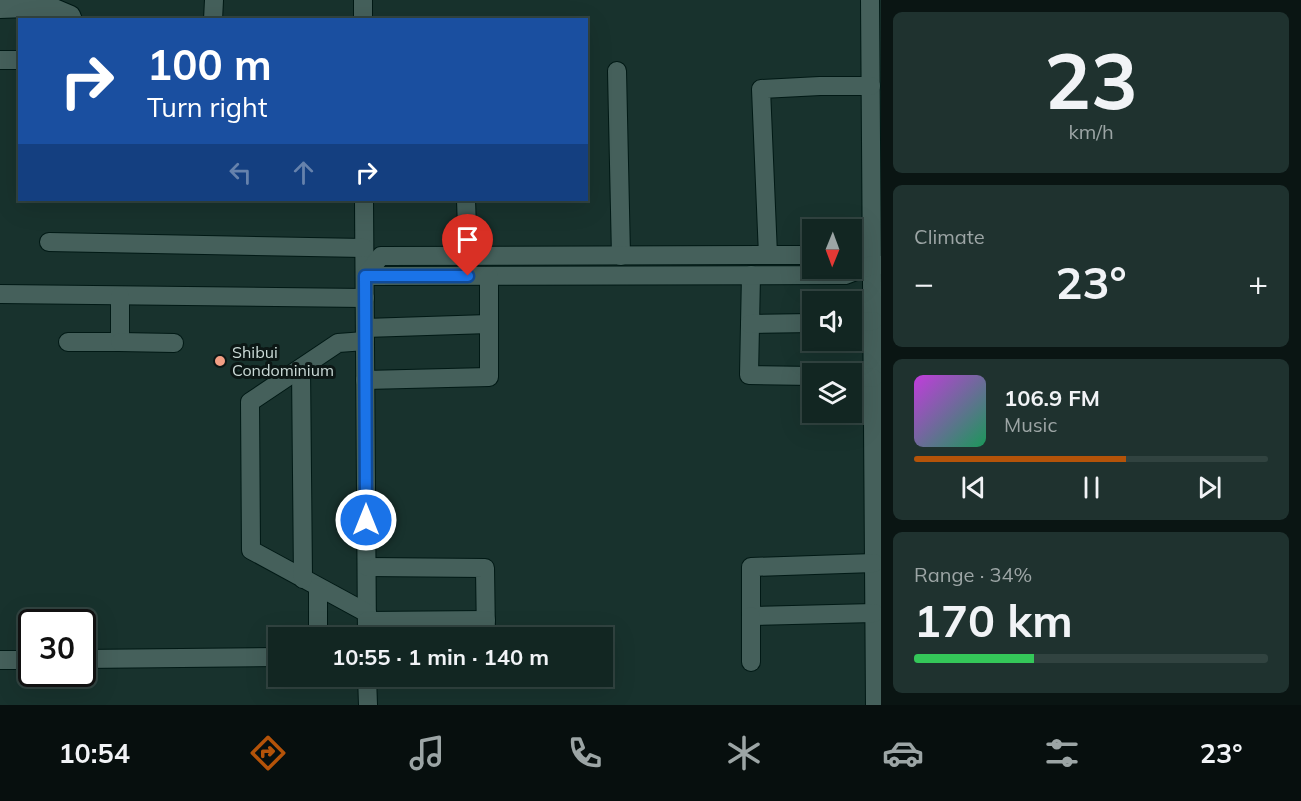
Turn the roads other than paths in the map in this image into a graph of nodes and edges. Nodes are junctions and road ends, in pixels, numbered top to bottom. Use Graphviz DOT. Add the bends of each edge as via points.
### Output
graph roads {
  1 [pos="213,0"];
  2 [pos="363,0"];
  3 [pos="870,0"];
  4 [pos="0,9"];
  5 [pos="72,18"];
  6 [pos="213,18"];
  7 [pos="363,18"];
  8 [pos="0,60"];
  9 [pos="18,60"];
  10 [pos="617,71"];
  11 [pos="871,86"];
  12 [pos="364,201"];
  13 [pos="466,201"];
  14 [pos="49,242"];
  15 [pos="364,248"];
  16 [pos="768,255"];
  17 [pos="802,255"];
  18 [pos="468,256"];
  19 [pos="621,256"];
  20 [pos="862,260"];
  21 [pos="877,265"];
  22 [pos="751,275"];
  23 [pos="365,276"];
  24 [pos="489,276"];
  25 [pos="0,294"];
  26 [pos="120,296"];
  27 [pos="365,298"];
  28 [pos="873,321"];
  29 [pos="862,322"];
  30 [pos="802,323"];
  31 [pos="489,324"];
  32 [pos="750,324"];
  33 [pos="365,334"];
  34 [pos="68,342"];
  35 [pos="120,342"];
  36 [pos="174,343"];
  37 [pos="301,368"];
  38 [pos="802,376"];
  39 [pos="862,377"];
  40 [pos="873,378"];
  41 [pos="365,380"];
  42 [pos="874,563"];
  43 [pos="367,567"];
  44 [pos="310,583"];
  45 [pos="874,613"];
  46 [pos="751,616"];
  47 [pos="367,624"];
  48 [pos="316,627"];
  49 [pos="438,627"];
  50 [pos="486,627"];
  51 [pos="268,657"];
  52 [pos="96,659"];
  53 [pos="0,660"];
  54 [pos="18,660"];
  55 [pos="752,662"];
  56 [pos="367,687"];
  57 [pos="368,705"];
  58 [pos="875,705"];
  1 -- 6 [label="street"];
  2 -- 7 [label="street"];
  3 -- 11 [label="street"];
  4 -- 5 [label="street" via="51,7"];
  8 -- 9 [label="street"];
  10 -- 19 [label="street"];
  11 -- 16 [label="street" via="761,89"];
  11 -- 21 [label="street"];
  12 -- 15 [label="street"];
  13 -- 18 [label="street"];
  14 -- 15 [label="street"];
  15 -- 23 [label="street"];
  16 -- 17 [label="street"];
  16 -- 19 [label="street"];
  18 -- 19 [label="street"];
  18 -- 23 [label="street" via="381,256"];
  20 -- 21 [label="street"];
  21 -- 22 [label="street" via="845,275"];
  21 -- 28 [label="street"];
  22 -- 24 [label="street"];
  22 -- 32 [label="street"];
  23 -- 24 [label="street"];
  23 -- 27 [label="street"];
  24 -- 31 [label="street"];
  25 -- 26 [label="street"];
  26 -- 27 [label="street"];
  26 -- 35 [label="street"];
  27 -- 33 [label="street"];
  28 -- 29 [label="street"];
  28 -- 40 [label="street"];
  30 -- 32 [label="street"];
  31 -- 33 [label="street"];
  31 -- 41 [label="street" via="489,377"];
  32 -- 38 [label="street" via="749,375"];
  33 -- 37 [label="street" via="338,343"];
  33 -- 41 [label="street"];
  34 -- 35 [label="street"];
  35 -- 36 [label="street"];
  37 -- 44 [label="street"];
  37 -- 44 [label="street" via="250,402 251,550"];
  39 -- 40 [label="street"];
  40 -- 42 [label="street"];
  41 -- 43 [label="street"];
  42 -- 45 [label="street"];
  42 -- 46 [label="street" via="751,567"];
  43 -- 47 [label="street"];
  43 -- 50 [label="street" via="484,568"];
  44 -- 47 [label="street"];
  44 -- 48 [label="street"];
  45 -- 46 [label="street"];
  45 -- 58 [label="street"];
  46 -- 55 [label="street"];
  47 -- 49 [label="street"];
  51 -- 52 [label="street"];
  53 -- 54 [label="street"];
  56 -- 57 [label="street"];
}
